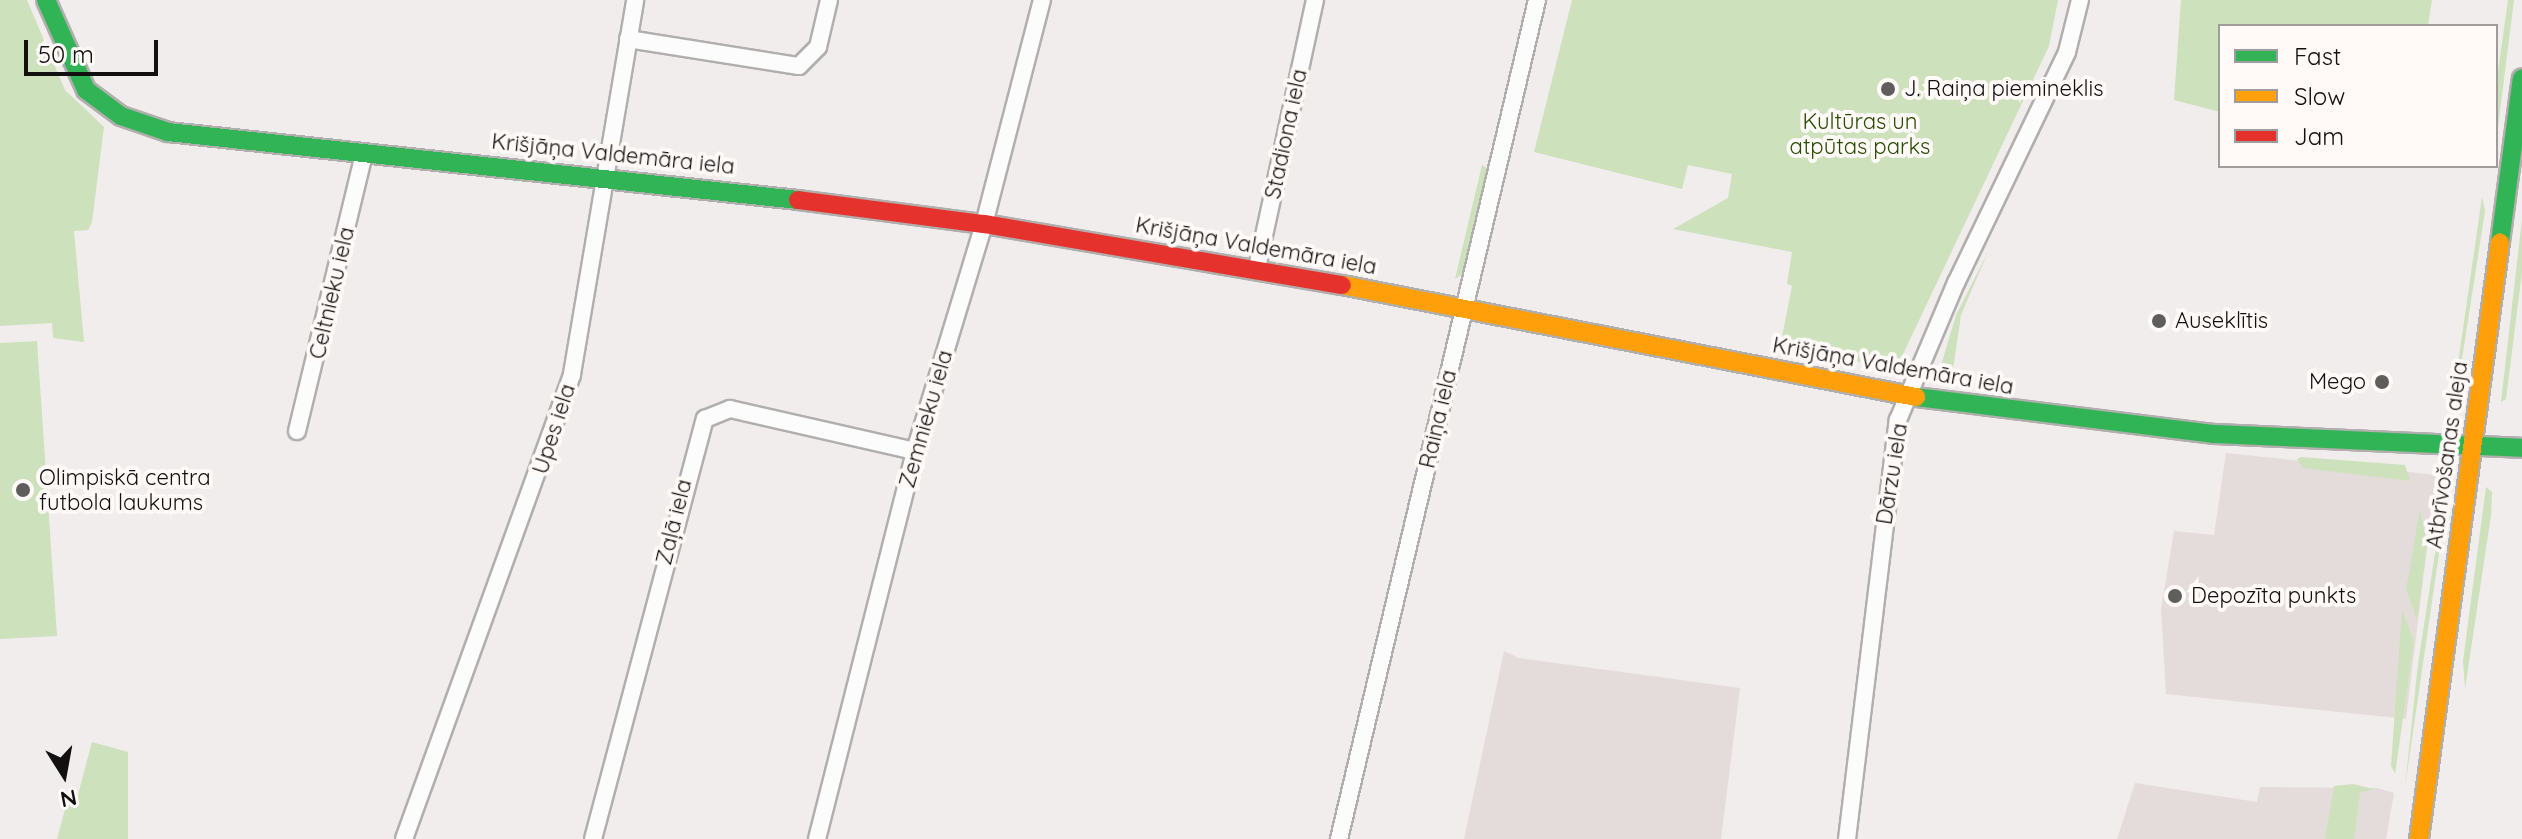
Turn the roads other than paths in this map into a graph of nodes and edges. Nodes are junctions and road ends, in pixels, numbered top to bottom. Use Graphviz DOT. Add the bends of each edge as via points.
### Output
graph roads {
  1 [pos="46,0"];
  2 [pos="635,0"];
  3 [pos="829,0"];
  4 [pos="1042,0"];
  5 [pos="1315,0"];
  6 [pos="1537,0"];
  7 [pos="2080,0"];
  8 [pos="628,39"];
  9 [pos="2522,78"];
  10 [pos="364,153"];
  11 [pos="603,175"];
  12 [pos="984,224"];
  13 [pos="1257,268"];
  14 [pos="1463,309"];
  15 [pos="1907,396"];
  16 [pos="297,431"];
  17 [pos="2472,445"];
  18 [pos="2522,448"];
  19 [pos="915,451"];
  20 [pos="404,839"];
  21 [pos="593,839"];
  22 [pos="817,839"];
  23 [pos="1339,839"];
  24 [pos="1847,839"];
  25 [pos="2419,839"];
  1 -- 10 [label="street, Krišjāņa Valdemāra iela" via="86,90 121,116 168,132"];
  2 -- 8 [label="street, Upes iela"];
  3 -- 8 [label="street" via="818,47 799,66"];
  4 -- 12 [label="street, Zemnieku iela"];
  5 -- 13 [label="street, Stadiona iela"];
  6 -- 14 [label="street, Raiņa iela"];
  7 -- 15 [label="street, Dārzu iela" via="2067,52"];
  8 -- 11 [label="street, Upes iela"];
  9 -- 17 [label="street, Atbrīvošanas aleja"];
  10 -- 11 [label="street, Krišjāņa Valdemāra iela"];
  10 -- 16 [label="street, Celtnieku iela"];
  11 -- 12 [label="street, Krišjāņa Valdemāra iela"];
  11 -- 20 [label="street, Upes iela" via="568,386"];
  12 -- 13 [label="street, Krišjāņa Valdemāra iela"];
  12 -- 19 [label="street, Zemnieku iela"];
  13 -- 14 [label="street, Krišjāņa Valdemāra iela"];
  14 -- 15 [label="street, Krišjāņa Valdemāra iela"];
  14 -- 23 [label="street, Raiņa iela"];
  15 -- 17 [label="street, Krišjāņa Valdemāra iela" via="2214,434"];
  15 -- 24 [label="street, Dārzu iela" via="1892,454"];
  17 -- 18 [label="street, Krišjāņa Valdemāra iela"];
  17 -- 25 [label="street, Atbrīvošanas aleja"];
  19 -- 21 [label="street, Zaļā iela" via="730,409 705,419"];
  19 -- 22 [label="street, Zemnieku iela"];
}
